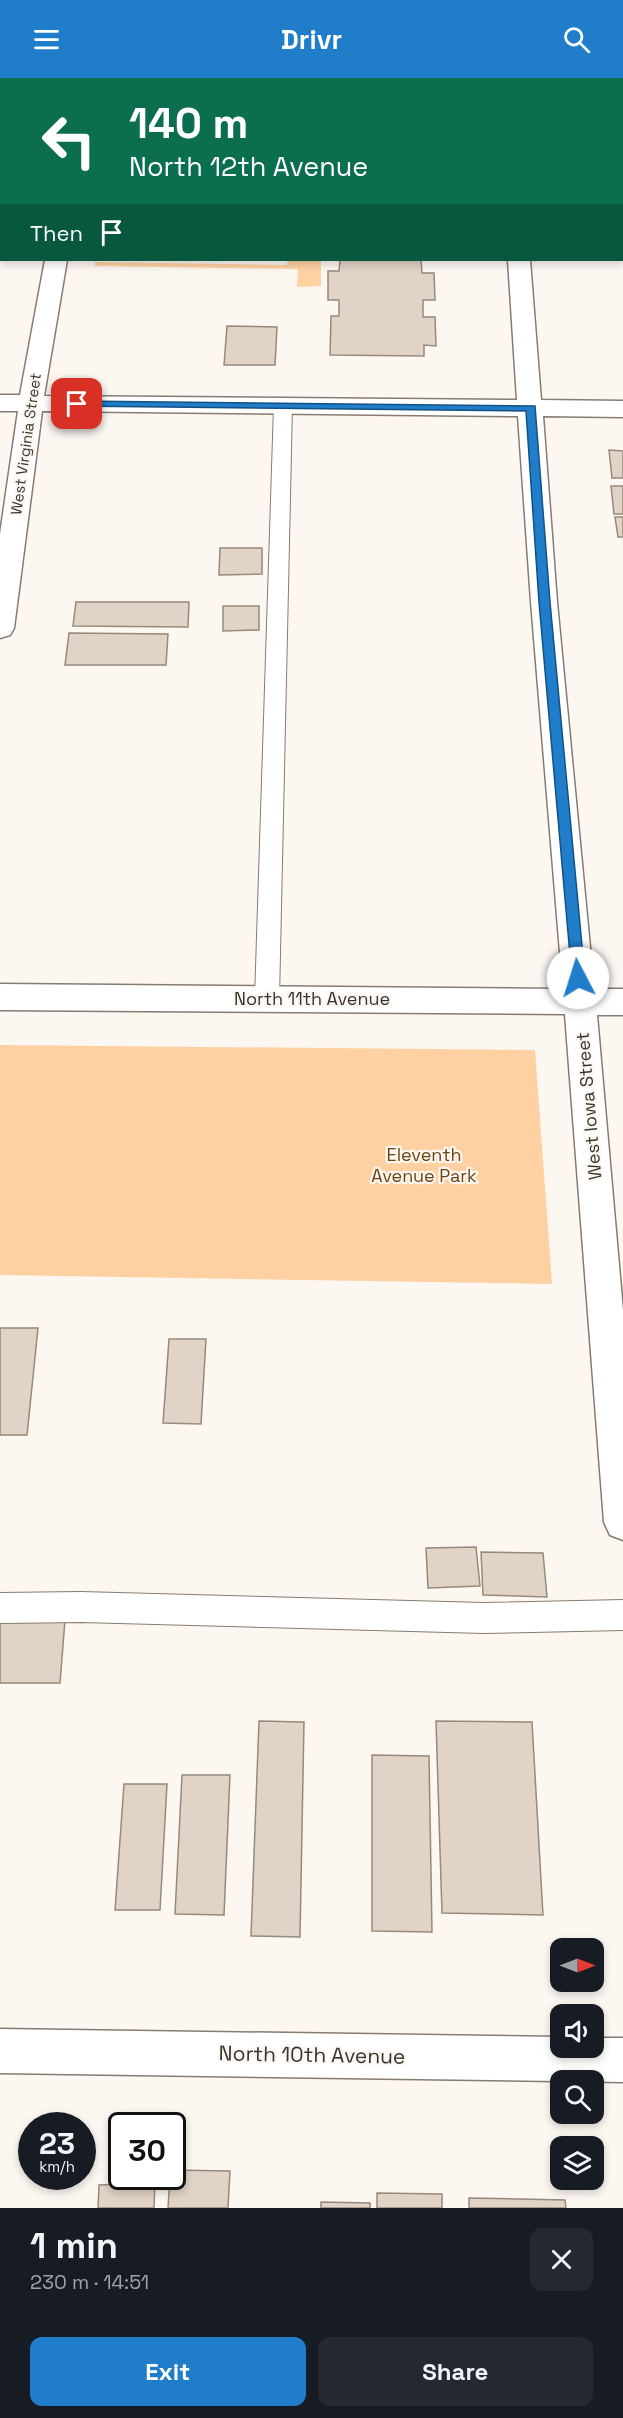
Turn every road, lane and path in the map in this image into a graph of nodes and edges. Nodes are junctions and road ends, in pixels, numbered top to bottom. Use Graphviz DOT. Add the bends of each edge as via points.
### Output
graph roads {
  1 [pos="56,261"];
  2 [pos="519,261"];
  3 [pos="0,403"];
  4 [pos="31,403"];
  5 [pos="283,406"];
  6 [pos="531,408"];
  7 [pos="623,409"];
  8 [pos="0,628"];
  9 [pos="0,997"];
  10 [pos="267,999"];
  11 [pos="580,1002"];
  12 [pos="623,1002"];
  13 [pos="623,1522"];
  14 [pos="0,1608"];
  15 [pos="623,1614"];
  16 [pos="0,2051"];
  17 [pos="623,2060"];
  1 -- 4 [label="street, West Virginia Street"];
  2 -- 6 [label="street, West Iowa Street"];
  3 -- 4 [label="street"];
  4 -- 5 [label="street"];
  4 -- 8 [label="street, West Virginia Street"];
  5 -- 6 [label="street"];
  5 -- 10 [label="lane"];
  6 -- 7 [label="street"];
  6 -- 11 [label="street, West Iowa Street"];
  9 -- 10 [label="street, North 11th Avenue"];
  10 -- 11 [label="street, North 11th Avenue"];
  11 -- 12 [label="street, North 11th Avenue"];
  11 -- 13 [label="street, West Iowa Street"];
  14 -- 15 [label="lane" via="484,1618"];
  16 -- 17 [label="street, North 10th Avenue"];
}
